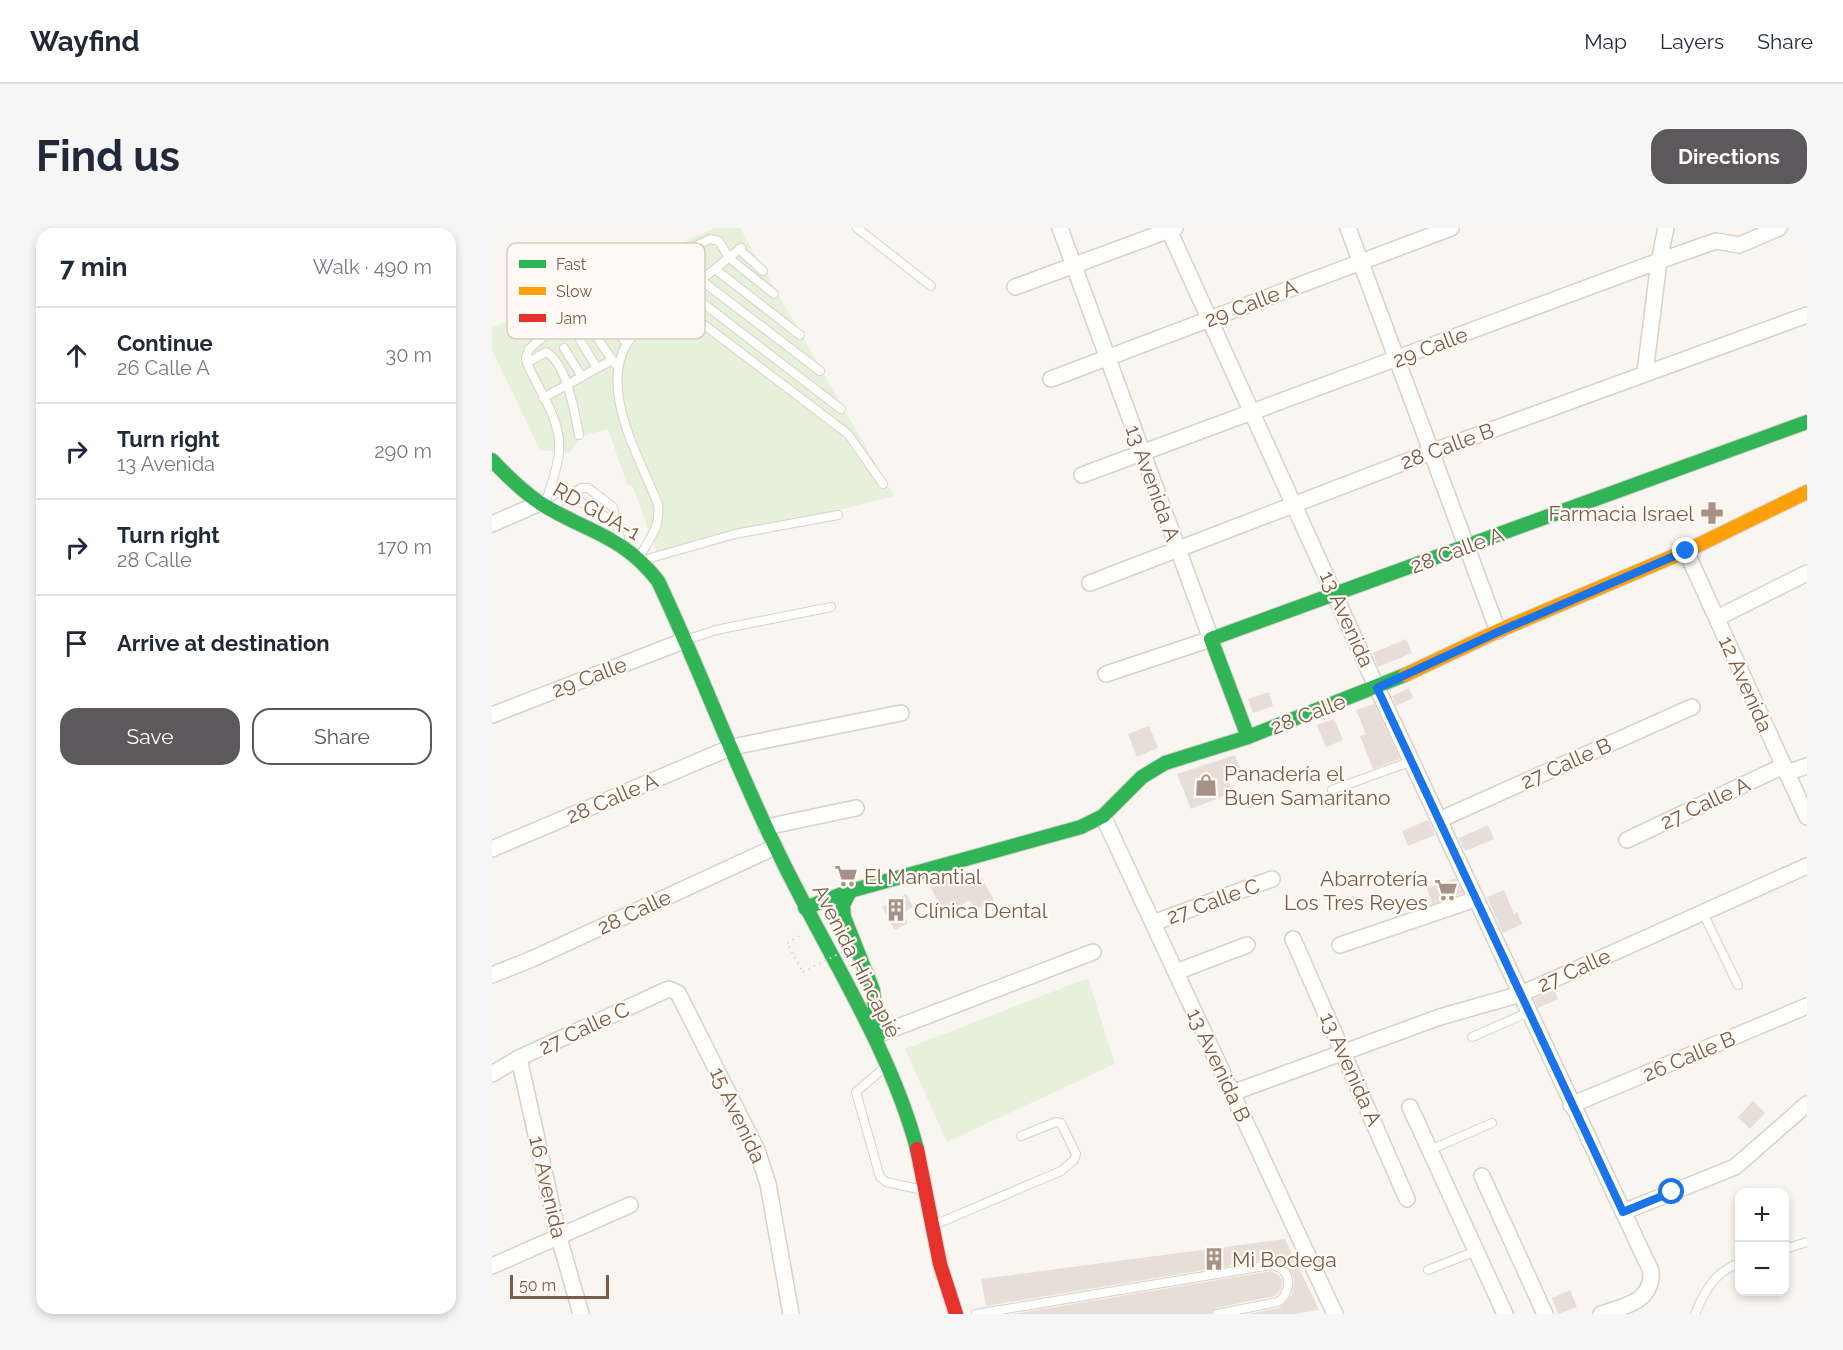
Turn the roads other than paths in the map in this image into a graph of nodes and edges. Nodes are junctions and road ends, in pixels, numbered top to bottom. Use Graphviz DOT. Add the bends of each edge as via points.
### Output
graph roads {
  1 [pos="857,228"];
  2 [pos="1060,228"];
  3 [pos="1348,228"];
  4 [pos="1451,228"];
  5 [pos="1666,228"];
  6 [pos="1779,228"];
  7 [pos="1170,229"];
  8 [pos="705,243"];
  9 [pos="729,258"];
  10 [pos="753,261"];
  11 [pos="1659,261"];
  12 [pos="1360,262"];
  13 [pos="1073,267"];
  14 [pos="715,269"];
  15 [pos="745,271"];
  16 [pos="763,271"];
  17 [pos="705,276"];
  18 [pos="705,284"];
  19 [pos="931,286"];
  20 [pos="1015,287"];
  21 [pos="774,294"];
  22 [pos="705,303"];
  23 [pos="739,310"];
  24 [pos="1807,315"];
  25 [pos="1210,319"];
  26 [pos="729,323"];
  27 [pos="705,326"];
  28 [pos="800,335"];
  29 [pos="540,339"];
  30 [pos="598,339"];
  31 [pos="623,339"];
  32 [pos="630,339"];
  33 [pos="580,340"];
  34 [pos="626,343"];
  35 [pos="784,344"];
  36 [pos="564,348"];
  37 [pos="774,357"];
  38 [pos="1107,358"];
  39 [pos="612,360"];
  40 [pos="1396,360"];
  41 [pos="527,363"];
  42 [pos="597,368"];
  43 [pos="620,370"];
  44 [pos="820,371"];
  45 [pos="1645,373"];
  46 [pos="582,377"];
  47 [pos="1051,379"];
  48 [pos="806,381"];
  49 [pos="568,384"];
  50 [pos="795,394"];
  51 [pos="543,398"];
  52 [pos="841,409"];
  53 [pos="1253,413"];
  54 [pos="1807,422"];
  55 [pos="579,435"];
  56 [pos="1431,452"];
  57 [pos="1142,453"];
  58 [pos="492,460"];
  59 [pos="1082,475"];
  60 [pos="883,484"];
  61 [pos="1807,492"];
  62 [pos="569,495"];
  63 [pos="1294,504"];
  64 [pos="545,506"];
  65 [pos="838,515"];
  66 [pos="616,523"];
  67 [pos="492,524"];
  68 [pos="622,545"];
  69 [pos="1466,547"];
  70 [pos="1178,549"];
  71 [pos="1686,551"];
  72 [pos="640,559"];
  73 [pos="1807,573"];
  74 [pos="1090,583"];
  75 [pos="1337,595"];
  76 [pos="831,607"];
  77 [pos="1717,618"];
  78 [pos="1498,632"];
  79 [pos="1211,639"];
  80 [pos="686,640"];
  81 [pos="1106,674"];
  82 [pos="1377,688"];
  83 [pos="1692,707"];
  84 [pos="901,713"];
  85 [pos="492,715"];
  86 [pos="1248,737"];
  87 [pos="732,747"];
  88 [pos="1412,761"];
  89 [pos="1807,766"];
  90 [pos="1785,770"];
  91 [pos="1332,790"];
  92 [pos="856,808"];
  93 [pos="1103,816"];
  94 [pos="1807,818"];
  95 [pos="1439,820"];
  96 [pos="766,827"];
  97 [pos="1627,840"];
  98 [pos="775,847"];
  99 [pos="492,849"];
  100 [pos="1807,866"];
  101 [pos="1272,879"];
  102 [pos="850,891"];
  103 [pos="1476,899"];
  104 [pos="805,908"];
  105 [pos="1703,913"];
  106 [pos="1153,923"];
  107 [pos="1293,939"];
  108 [pos="1247,945"];
  109 [pos="1340,945"];
  110 [pos="1093,952"];
  111 [pos="1176,972"];
  112 [pos="492,975"];
  113 [pos="1738,985"];
  114 [pos="678,993"];
  115 [pos="1521,994"];
  116 [pos="1807,1006"];
  117 [pos="1529,1012"];
  118 [pos="877,1035"];
  119 [pos="1472,1037"];
  120 [pos="1344,1053"];
  121 [pos="519,1058"];
  122 [pos="886,1064"];
  123 [pos="492,1074"];
  124 [pos="1232,1093"];
  125 [pos="1807,1104"];
  126 [pos="1571,1105"];
  127 [pos="1410,1107"];
  128 [pos="1492,1123"];
  129 [pos="1021,1136"];
  130 [pos="1430,1150"];
  131 [pos="1482,1176"];
  132 [pos="926,1190"];
  133 [pos="1407,1199"];
  134 [pos="630,1205"];
  135 [pos="1623,1212"];
  136 [pos="933,1226"];
  137 [pos="558,1234"];
  138 [pos="1807,1242"];
  139 [pos="1789,1248"];
  140 [pos="1476,1251"];
  141 [pos="1735,1264"];
  142 [pos="492,1266"];
  143 [pos="1428,1270"];
  144 [pos="581,1314"];
  145 [pos="791,1314"];
  146 [pos="956,1314"];
  147 [pos="976,1314"];
  148 [pos="1217,1314"];
  149 [pos="1335,1314"];
  150 [pos="1505,1314"];
  151 [pos="1545,1314"];
  152 [pos="1601,1314"];
  153 [pos="1695,1314"];
  1 -- 19 [label="lane"];
  2 -- 13 [label="street, 13 Avenida A"];
  3 -- 12 [label="street"];
  4 -- 12 [label="street, 29 Calle A"];
  5 -- 11 [label="street"];
  6 -- 11 [label="street, 29 Calle" via="1739,245 1716,242"];
  7 -- 13 [label="street"];
  7 -- 25 [label="street, 13 Avenida"];
  8 -- 9 [label="lane" via="715,239"];
  9 -- 10 [label="lane" via="740,249"];
  9 -- 14 [label="lane"];
  9 -- 15 [label="lane"];
  10 -- 15 [label="lane"];
  10 -- 16 [label="lane"];
  11 -- 40 [label="street, 29 Calle"];
  11 -- 45 [label="street"];
  12 -- 25 [label="street, 29 Calle A"];
  12 -- 40 [label="street"];
  13 -- 20 [label="street"];
  13 -- 38 [label="street, 13 Avenida A"];
  14 -- 17 [label="lane"];
  14 -- 28 [label="lane"];
  15 -- 21 [label="lane"];
  18 -- 23 [label="lane"];
  22 -- 26 [label="lane"];
  23 -- 26 [label="lane"];
  23 -- 35 [label="lane"];
  24 -- 45 [label="street, 28 Calle B"];
  25 -- 38 [label="street, 29 Calle A"];
  25 -- 53 [label="street, 13 Avenida"];
  26 -- 37 [label="lane"];
  27 -- 50 [label="lane"];
  29 -- 41 [label="lane" via="529,348"];
  30 -- 39 [label="lane"];
  31 -- 34 [label="lane"];
  32 -- 34 [label="lane"];
  33 -- 42 [label="lane"];
  34 -- 43 [label="lane"];
  35 -- 37 [label="lane"];
  35 -- 44 [label="lane"];
  36 -- 46 [label="lane"];
  37 -- 48 [label="lane"];
  38 -- 47 [label="street, 29 Calle A"];
  38 -- 57 [label="street, 13 Avenida A"];
  39 -- 42 [label="lane"];
  39 -- 43 [label="lane"];
  40 -- 53 [label="street, 29 Calle"];
  40 -- 56 [label="street"];
  41 -- 49 [label="lane" via="549,353"];
  41 -- 51 [label="lane"];
  42 -- 46 [label="lane"];
  43 -- 72 [label="lane" via="620,413 659,513 656,531"];
  45 -- 56 [label="street, 28 Calle B"];
  46 -- 49 [label="lane"];
  48 -- 50 [label="lane"];
  48 -- 52 [label="lane"];
  49 -- 51 [label="lane"];
  49 -- 55 [label="lane"];
  50 -- 60 [label="lane" via="848,434"];
  51 -- 64 [label="lane" via="553,418 559,450"];
  53 -- 57 [label="street, 29 Calle"];
  53 -- 63 [label="street, 13 Avenida"];
  54 -- 69 [label="main road, 28 Calle A"];
  56 -- 63 [label="street, 28 Calle B"];
  56 -- 69 [label="street"];
  57 -- 59 [label="street, 29 Calle"];
  57 -- 70 [label="street, 13 Avenida A"];
  58 -- 64 [label="main road, RD GUA-1" via="511,481"];
  61 -- 71 [label="main road, 28 Calle"];
  62 -- 64 [label="lane"];
  62 -- 66 [label="lane"];
  62 -- 66 [label="lane" via="588,488 609,502"];
  63 -- 70 [label="street, 28 Calle B"];
  63 -- 75 [label="street, 13 Avenida"];
  64 -- 67 [label="street"];
  64 -- 68 [label="main road, RD GUA-1"];
  65 -- 72 [label="lane" via="735,534"];
  66 -- 68 [label="lane"];
  68 -- 72 [label="main road, RD GUA-1"];
  69 -- 75 [label="main road, 28 Calle A"];
  69 -- 78 [label="street"];
  70 -- 74 [label="street, 28 Calle B"];
  70 -- 79 [label="street, 13 Avenida A"];
  71 -- 77 [label="street, 12 Avenida"];
  71 -- 78 [label="main road, 28 Calle"];
  72 -- 80 [label="main road, RD GUA-1" via="658,581"];
  73 -- 77 [label="street"];
  75 -- 79 [label="main road, 28 Calle A"];
  75 -- 82 [label="street, 13 Avenida"];
  76 -- 80 [label="lane" via="716,630"];
  77 -- 90 [label="street, 12 Avenida"];
  78 -- 82 [label="main road, 28 Calle"];
  79 -- 81 [label="street, 28 Calle A"];
  79 -- 86 [label="main road, 13 Avenida A"];
  80 -- 85 [label="street, 29 Calle"];
  80 -- 87 [label="main road, Avenida Hincapié"];
  82 -- 86 [label="main road, 28 Calle"];
  82 -- 88 [label="street, 13 Avenida"];
  83 -- 95 [label="street, 27 Calle B"];
  84 -- 87 [label="street, 28 Calle A"];
  86 -- 93 [label="main road, 28 Calle" via="1150,771"];
  87 -- 96 [label="main road, Avenida Hincapié"];
  87 -- 99 [label="street, 28 Calle A"];
  88 -- 91 [label="lane"];
  88 -- 95 [label="street, 13 Avenida"];
  89 -- 90 [label="street, 27 Calle A"];
  90 -- 94 [label="street, 12 Avenida"];
  90 -- 97 [label="street, 27 Calle A"];
  92 -- 96 [label="street"];
  93 -- 102 [label="main road, 28 Calle" via="1081,827"];
  93 -- 106 [label="street, 13 Avenida B"];
  95 -- 103 [label="street, 13 Avenida"];
  96 -- 98 [label="main road, Avenida Hincapié"];
  98 -- 104 [label="main road, Avenida Hincapié"];
  98 -- 112 [label="street, 28 Calle"];
  100 -- 105 [label="street, 27 Calle"];
  101 -- 106 [label="street, 27 Calle C"];
  102 -- 104 [label="main road, 28 Calle"];
  102 -- 118 [label="main road" via="843,905 844,916 873,990"];
  103 -- 109 [label="street"];
  103 -- 115 [label="street, 13 Avenida"];
  104 -- 122 [label="main road, Avenida Hincapié"];
  105 -- 113 [label="lane"];
  105 -- 115 [label="street, 27 Calle"];
  106 -- 111 [label="street, 13 Avenida B"];
  107 -- 120 [label="street, 13 Avenida A"];
  108 -- 111 [label="street"];
  110 -- 118 [label="street"];
  111 -- 124 [label="street, 13 Avenida B"];
  114 -- 121 [label="street, 27 Calle C" via="664,991"];
  114 -- 145 [label="street, 15 Avenida" via="758,1150 768,1184"];
  115 -- 117 [label="street, 13 Avenida"];
  115 -- 120 [label="street, 27 Calle" via="1440,1017"];
  116 -- 126 [label="street, 26 Calle B"];
  117 -- 119 [label="lane"];
  117 -- 126 [label="street, 13 Avenida"];
  118 -- 122 [label="main road"];
  120 -- 124 [label="street, 27 Calle"];
  120 -- 133 [label="street, 13 Avenida A"];
  121 -- 123 [label="street, 27 Calle C"];
  121 -- 137 [label="street, 16 Avenida"];
  122 -- 132 [label="main road, Avenida Hincapié" via="907,1111"];
  122 -- 132 [label="lane" via="856,1092 880,1177 886,1182"];
  124 -- 149 [label="street, 13 Avenida B"];
  125 -- 135 [label="street" via="1735,1167"];
  126 -- 135 [label="street, 13 Avenida"];
  127 -- 130 [label="street, 13 Avenida A"];
  128 -- 130 [label="lane"];
  129 -- 136 [label="lane" via="1061,1123 1076,1154 1074,1160 1061,1171"];
  130 -- 140 [label="street, 13 Avenida A"];
  131 -- 151 [label="street"];
  132 -- 136 [label="main road, Avenida Hincapié"];
  134 -- 137 [label="street"];
  135 -- 152 [label="street, 13 Avenida" via="1651,1271 1650,1288 1632,1304"];
  136 -- 146 [label="main road, Avenida Hincapié"];
  137 -- 142 [label="street"];
  137 -- 144 [label="street, 16 Avenida"];
  138 -- 139 [label="lane"];
  140 -- 143 [label="lane"];
  140 -- 150 [label="street, 13 Avenida A"];
  141 -- 153 [label="lane" via="1706,1288"];
  147 -- 148 [label="lane" via="1271,1265 1286,1272 1290,1287 1278,1302"];
}
